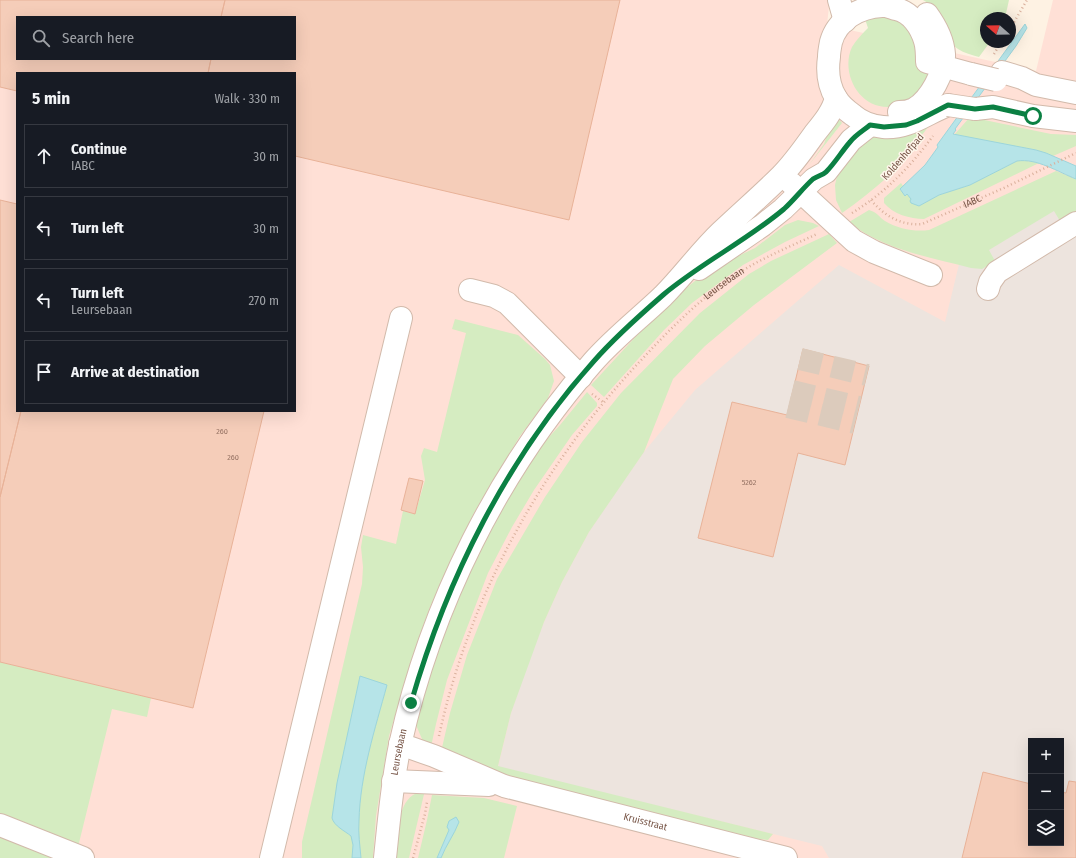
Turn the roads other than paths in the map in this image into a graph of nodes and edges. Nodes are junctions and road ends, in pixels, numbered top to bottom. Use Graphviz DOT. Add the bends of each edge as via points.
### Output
graph roads {
  1 [pos="909,0"];
  2 [pos="880,3"];
  3 [pos="848,8"];
  4 [pos="943,60"];
  5 [pos="1076,93"];
  6 [pos="836,98"];
  7 [pos="940,107"];
  8 [pos="863,116"];
  9 [pos="1076,121"];
  10 [pos="782,175"];
  11 [pos="807,186"];
  12 [pos="1076,224"];
  13 [pos="1076,238"];
  14 [pos="932,275"];
  15 [pos="470,290"];
  16 [pos="664,294"];
  17 [pos="401,318"];
  18 [pos="580,377"];
  19 [pos="400,744"];
  20 [pos="393,781"];
  21 [pos="504,786"];
  22 [pos="0,825"];
  23 [pos="83,858"];
  24 [pos="271,858"];
  25 [pos="385,858"];
  26 [pos="786,858"];
  1 -- 4 [label="street" via="923,9 930,19 942,42"];
  2 -- 3 [label="street" via="863,9"];
  2 -- 4 [label="street" via="902,10 917,23 925,41 927,62"];
  3 -- 6 [label="street" via="831,41 828,63 828,80"];
  3 -- 8 [label="street" via="860,26 844,51 843,82"];
  4 -- 5 [label="street" via="988,70 1021,87 1036,85"];
  4 -- 7 [label="street" via="939,77"];
  6 -- 8 [label="street" via="843,108"];
  6 -- 10 [label="street, Leursebaan" via="826,119"];
  7 -- 8 [label="street" via="921,104 904,112 885,114 871,110"];
  7 -- 9 [label="street" via="983,105 1033,116"];
  8 -- 11 [label="street, Leursebaan" via="818,166"];
  10 -- 11 [label="street"];
  10 -- 16 [label="street, Leursebaan" via="719,234"];
  11 -- 14 [label="street" via="836,224 854,241 874,252"];
  11 -- 16 [label="street, Leursebaan" via="763,225"];
  12 -- 13 [label="street" via="997,272 988,289"];
  15 -- 18 [label="street" via="494,296 507,303"];
  16 -- 18 [label="street, Leursebaan"];
  17 -- 24 [label="street"];
  18 -- 19 [label="street, Leursebaan" via="532,441 478,530 423,660"];
  19 -- 20 [label="street, Leursebaan"];
  19 -- 21 [label="street, Kruisstraat"];
  20 -- 21 [label="street, Kruisstraat"];
  20 -- 25 [label="street, Leursebaan"];
  21 -- 26 [label="street, Kruisstraat"];
  22 -- 23 [label="street"];
}
